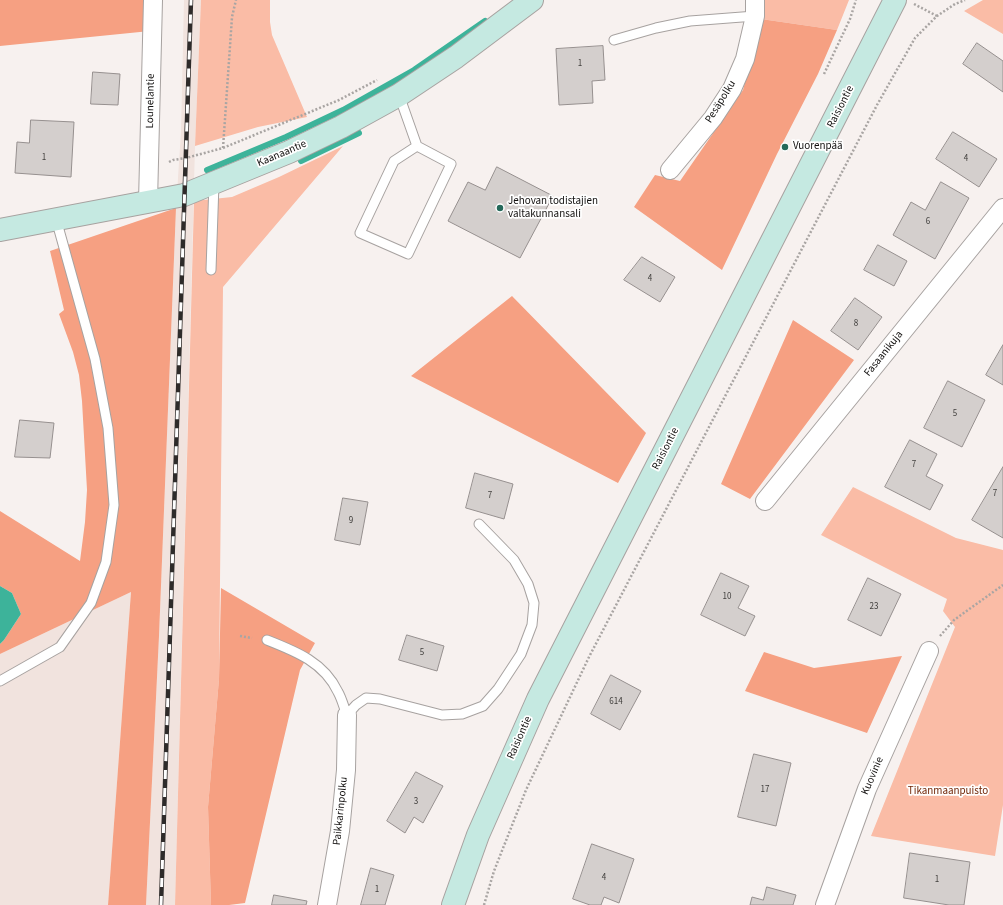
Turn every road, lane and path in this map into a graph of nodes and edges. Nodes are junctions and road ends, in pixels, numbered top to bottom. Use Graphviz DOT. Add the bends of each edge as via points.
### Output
graph roads {
  1 [pos="153,0"];
  2 [pos="236,0"];
  3 [pos="532,0"];
  4 [pos="856,0"];
  5 [pos="965,0"];
  6 [pos="904,2"];
  7 [pos="755,8"];
  8 [pos="937,16"];
  9 [pos="614,40"];
  10 [pos="824,74"];
  11 [pos="381,79"];
  12 [pos="399,95"];
  13 [pos="417,146"];
  14 [pos="223,148"];
  15 [pos="670,170"];
  16 [pos="149,176"];
  17 [pos="214,183"];
  18 [pos="148,202"];
  19 [pos="1003,208"];
  20 [pos="56,219"];
  21 [pos="0,230"];
  22 [pos="211,270"];
  23 [pos="765,501"];
  24 [pos="479,524"];
  25 [pos="1003,585"];
  26 [pos="267,640"];
  27 [pos="929,651"];
  28 [pos="0,681"];
  29 [pos="347,715"];
  30 [pos="327,905"];
  31 [pos="453,905"];
  32 [pos="484,905"];
  33 [pos="825,905"];
  1 -- 16 [label="street, Lounelantie"];
  2 -- 14 [label="path" via="232,17"];
  3 -- 12 [label="main road, Kaanaantie" via="456,57"];
  4 -- 10 [label="path"];
  5 -- 8 [label="path"];
  6 -- 8 [label="path"];
  6 -- 31 [label="main road, Raisiontie" via="538,699 478,835"];
  7 -- 9 [label="lane" via="656,28"];
  7 -- 15 [label="street, Pesäpolku" via="745,59 732,90 713,118"];
  8 -- 32 [label="path" via="915,38 877,105 589,657 526,790 494,871"];
  11 -- 14 [label="path" via="339,100"];
  12 -- 13 [label="lane"];
  12 -- 17 [label="main road, Kaanaantie" via="299,148"];
  13 -- 13 [label="lane" via="451,164 408,254 360,233 394,161"];
  14 -- 16 [label="path" via="172,160"];
  16 -- 18 [label="street, Lounelantie"];
  17 -- 18 [label="main road, Kaanaantie" via="184,195"];
  17 -- 22 [label="lane"];
  18 -- 20 [label="main road, Kaanaantie"];
  19 -- 23 [label="street, Fasaanikuja"];
  20 -- 21 [label="main road, Kaanaantie"];
  20 -- 28 [label="lane" via="95,359 108,428 114,505 106,562 91,604 60,647"];
  24 -- 29 [label="lane" via="514,560 528,584 534,603 532,624 524,646 498,690 483,706 462,714 442,715 380,699 366,698 356,704"];
  25 -- 27 [label="path" via="954,620"];
  26 -- 29 [label="lane" via="300,653 322,669 338,691"];
  27 -- 33 [label="street, Kuovinie" via="867,789"];
  29 -- 30 [label="street, Paikkarinpolku" via="346,770 340,831"];
}
